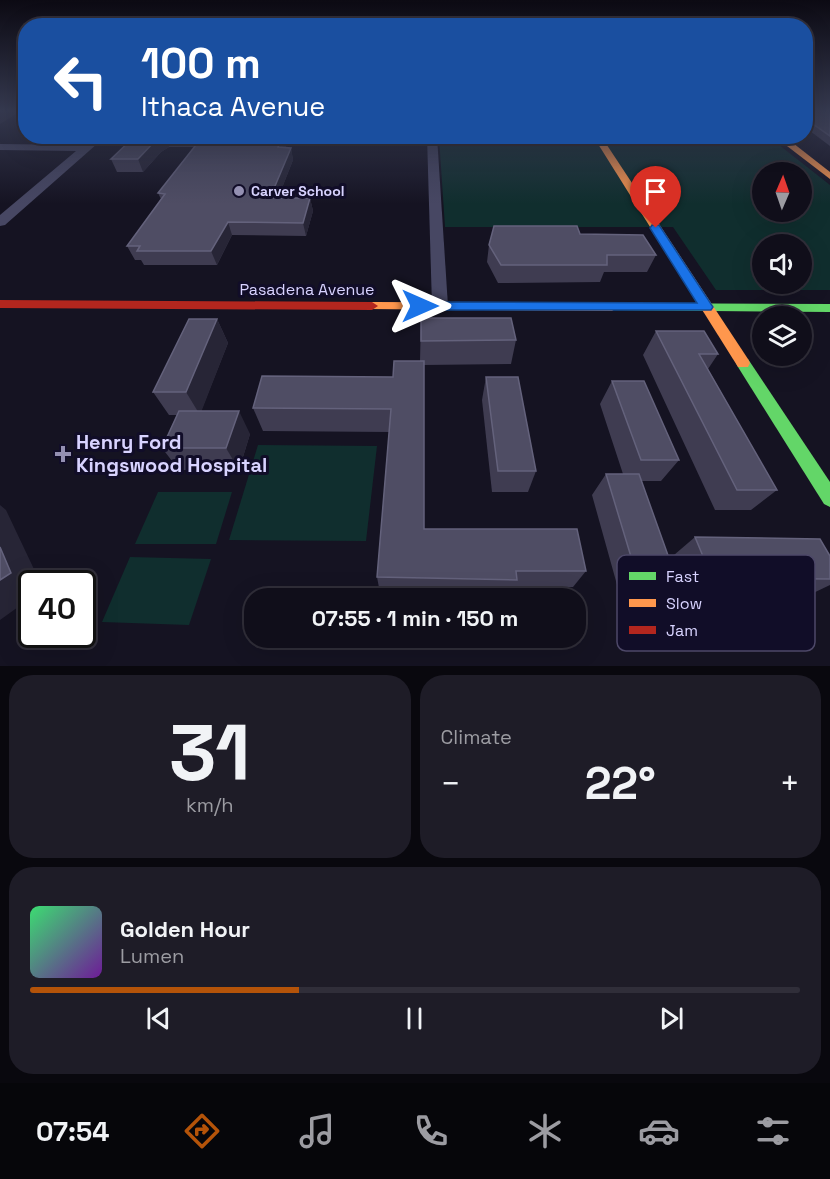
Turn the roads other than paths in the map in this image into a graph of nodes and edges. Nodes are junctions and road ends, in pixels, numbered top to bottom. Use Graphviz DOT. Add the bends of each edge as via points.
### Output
graph roads {
  1 [pos="92,144"];
  2 [pos="432,144"];
  3 [pos="602,144"];
  4 [pos="788,144"];
  5 [pos="0,147"];
  6 [pos="88,148"];
  7 [pos="0,157"];
  8 [pos="77,157"];
  9 [pos="830,176"];
  10 [pos="0,222"];
  11 [pos="0,304"];
  12 [pos="440,306"];
  13 [pos="706,307"];
  14 [pos="830,308"];
  15 [pos="830,498"];
  1 -- 6 [label="street"];
  2 -- 12 [label="street"];
  3 -- 13 [label="street"];
  4 -- 9 [label="street"];
  5 -- 6 [label="street"];
  6 -- 8 [label="street"];
  7 -- 8 [label="street"];
  8 -- 10 [label="street"];
  11 -- 12 [label="street, Pasadena Avenue"];
  12 -- 13 [label="street, Pasadena Avenue"];
  13 -- 14 [label="street, Pasadena Avenue"];
  13 -- 15 [label="street"];
}
